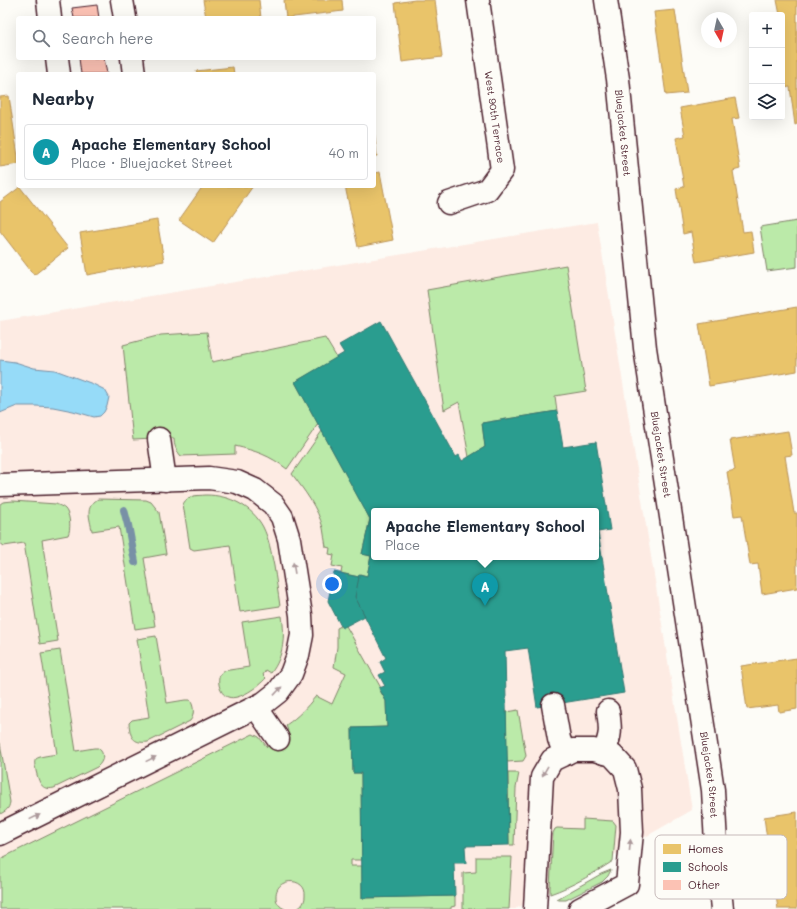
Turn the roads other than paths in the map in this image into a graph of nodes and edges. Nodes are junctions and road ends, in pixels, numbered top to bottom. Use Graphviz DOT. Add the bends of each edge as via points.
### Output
graph roads {
  1 [pos="48,0"];
  2 [pos="122,0"];
  3 [pos="478,0"];
  4 [pos="606,0"];
  5 [pos="50,16"];
  6 [pos="125,16"];
  7 [pos="57,60"];
  8 [pos="132,60"];
  9 [pos="59,72"];
  10 [pos="134,72"];
  11 [pos="449,203"];
  12 [pos="159,439"];
  13 [pos="166,480"];
  14 [pos="0,485"];
  15 [pos="553,705"];
  16 [pos="256,707"];
  17 [pos="608,711"];
  18 [pos="278,739"];
  19 [pos="604,753"];
  20 [pos="565,754"];
  21 [pos="0,834"];
  22 [pos="716,835"];
  23 [pos="721,899"];
  24 [pos="535,909"];
  25 [pos="580,909"];
  26 [pos="722,909"];
  1 -- 5 [label="street"];
  2 -- 6 [label="street"];
  3 -- 11 [label="street, West 90th Terrace" via="502,170 488,190"];
  4 -- 22 [label="street, Bluejacket Street" via="618,79 645,348 713,790"];
  7 -- 9 [label="street"];
  8 -- 10 [label="street"];
  12 -- 13 [label="street"];
  13 -- 14 [label="street"];
  16 -- 13 [label="street, one-way" via="278,692 291,674 302,636 289,539 282,517 273,504 255,490 237,482 210,478"];
  15 -- 20 [label="street" via="559,739"];
  16 -- 18 [label="street"];
  21 -- 16 [label="street, one-way"];
  17 -- 19 [label="street" via="610,730"];
  19 -- 20 [label="street" via="594,750 573,750"];
  25 -- 19 [label="street, one-way" via="627,884 632,832 630,789 625,769 612,755"];
  20 -- 24 [label="street, one-way" via="552,760 542,777"];
  23 -- 26 [label="street, Bluejacket Street"];
}
